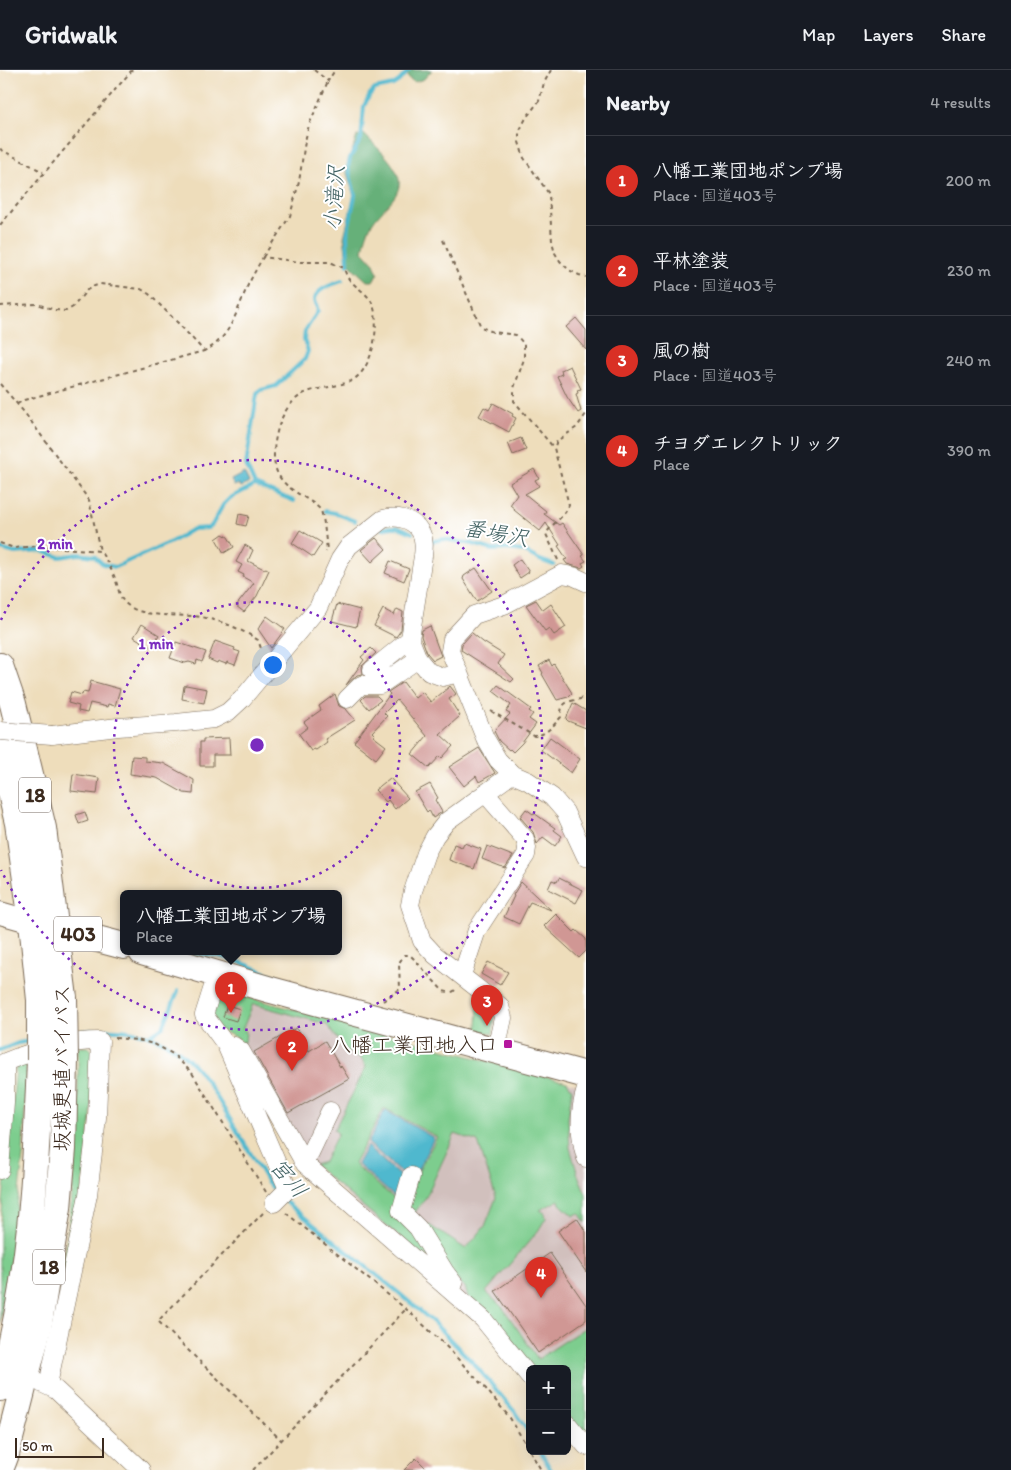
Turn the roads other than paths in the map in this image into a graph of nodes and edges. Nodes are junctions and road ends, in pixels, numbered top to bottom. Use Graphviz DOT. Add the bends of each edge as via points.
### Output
graph roads {
  1 [pos="586,582"];
  2 [pos="410,639"];
  3 [pos="418,659"];
  4 [pos="0,666"];
  5 [pos="372,670"];
  6 [pos="459,673"];
  7 [pos="347,699"];
  8 [pos="0,731"];
  9 [pos="0,746"];
  10 [pos="512,774"];
  11 [pos="485,793"];
  12 [pos="586,857"];
  13 [pos="0,913"];
  14 [pos="44,925"];
  15 [pos="120,945"];
  16 [pos="152,955"];
  17 [pos="217,974"];
  18 [pos="462,975"];
  19 [pos="498,1042"];
  20 [pos="226,1045"];
  21 [pos="53,1060"];
  22 [pos="586,1074"];
  23 [pos="586,1089"];
  24 [pos="330,1111"];
  25 [pos="583,1120"];
  26 [pos="586,1158"];
  27 [pos="302,1160"];
  28 [pos="0,1170"];
  29 [pos="411,1176"];
  30 [pos="279,1198"];
  31 [pos="452,1291"];
  32 [pos="526,1372"];
  33 [pos="0,1388"];
  34 [pos="571,1428"];
  35 [pos="586,1446"];
  36 [pos="0,1470"];
  37 [pos="140,1470"];
  1 -- 6 [label="street" via="562,574 504,605 474,615 452,639 450,651"];
  2 -- 3 [label="street"];
  2 -- 5 [label="street"];
  2 -- 8 [label="street, bridge" via="424,542 420,531 408,521 389,517 349,546 340,558 318,608 228,712 214,719 52,735"];
  3 -- 6 [label="street" via="429,672 443,677"];
  3 -- 7 [label="street" via="380,685 361,685"];
  4 -- 14 [label="highway, 坂城更埴バイパス / 18" via="13,704 43,828"];
  6 -- 10 [label="street" via="485,738 498,760"];
  9 -- 14 [label="highway, 坂城更埴バイパス / 18"];
  10 -- 11 [label="street"];
  10 -- 12 [label="street" via="552,797 565,812"];
  11 -- 18 [label="street" via="525,839 527,848 526,855 477,930"];
  11 -- 18 [label="street" via="447,820 435,836 426,852 410,905 422,941"];
  13 -- 14 [label="main road"];
  14 -- 15 [label="highway, 403"];
  14 -- 21 [label="highway, 坂城更埴バイパス / 18, bridge" via="52,999"];
  16 -- 17 [label="highway"];
  17 -- 19 [label="highway" via="281,993"];
  17 -- 20 [label="street" via="204,1015"];
  18 -- 19 [label="street" via="500,1006 503,1018"];
  19 -- 22 [label="highway"];
  20 -- 27 [label="street" via="241,1051"];
  20 -- 30 [label="street" via="288,1189"];
  21 -- 33 [label="highway, 坂城更埴バイパス / 18" via="37,1155 26,1271"];
  21 -- 36 [label="highway, 坂城更埴バイパス / 18" via="63,1149 58,1208 38,1329"];
  23 -- 25 [label="street"];
  24 -- 27 [label="street" via="310,1153"];
  25 -- 26 [label="street" via="582,1144"];
  27 -- 31 [label="street"];
  28 -- 37 [label="street" via="5,1062 23,1054 78,1041 100,1041 97,1118 88,1195 45,1384 56,1390"];
  29 -- 31 [label="street" via="401,1211 418,1228 454,1283"];
  31 -- 32 [label="street" via="483,1319"];
  34 -- 35 [label="street"];
}
